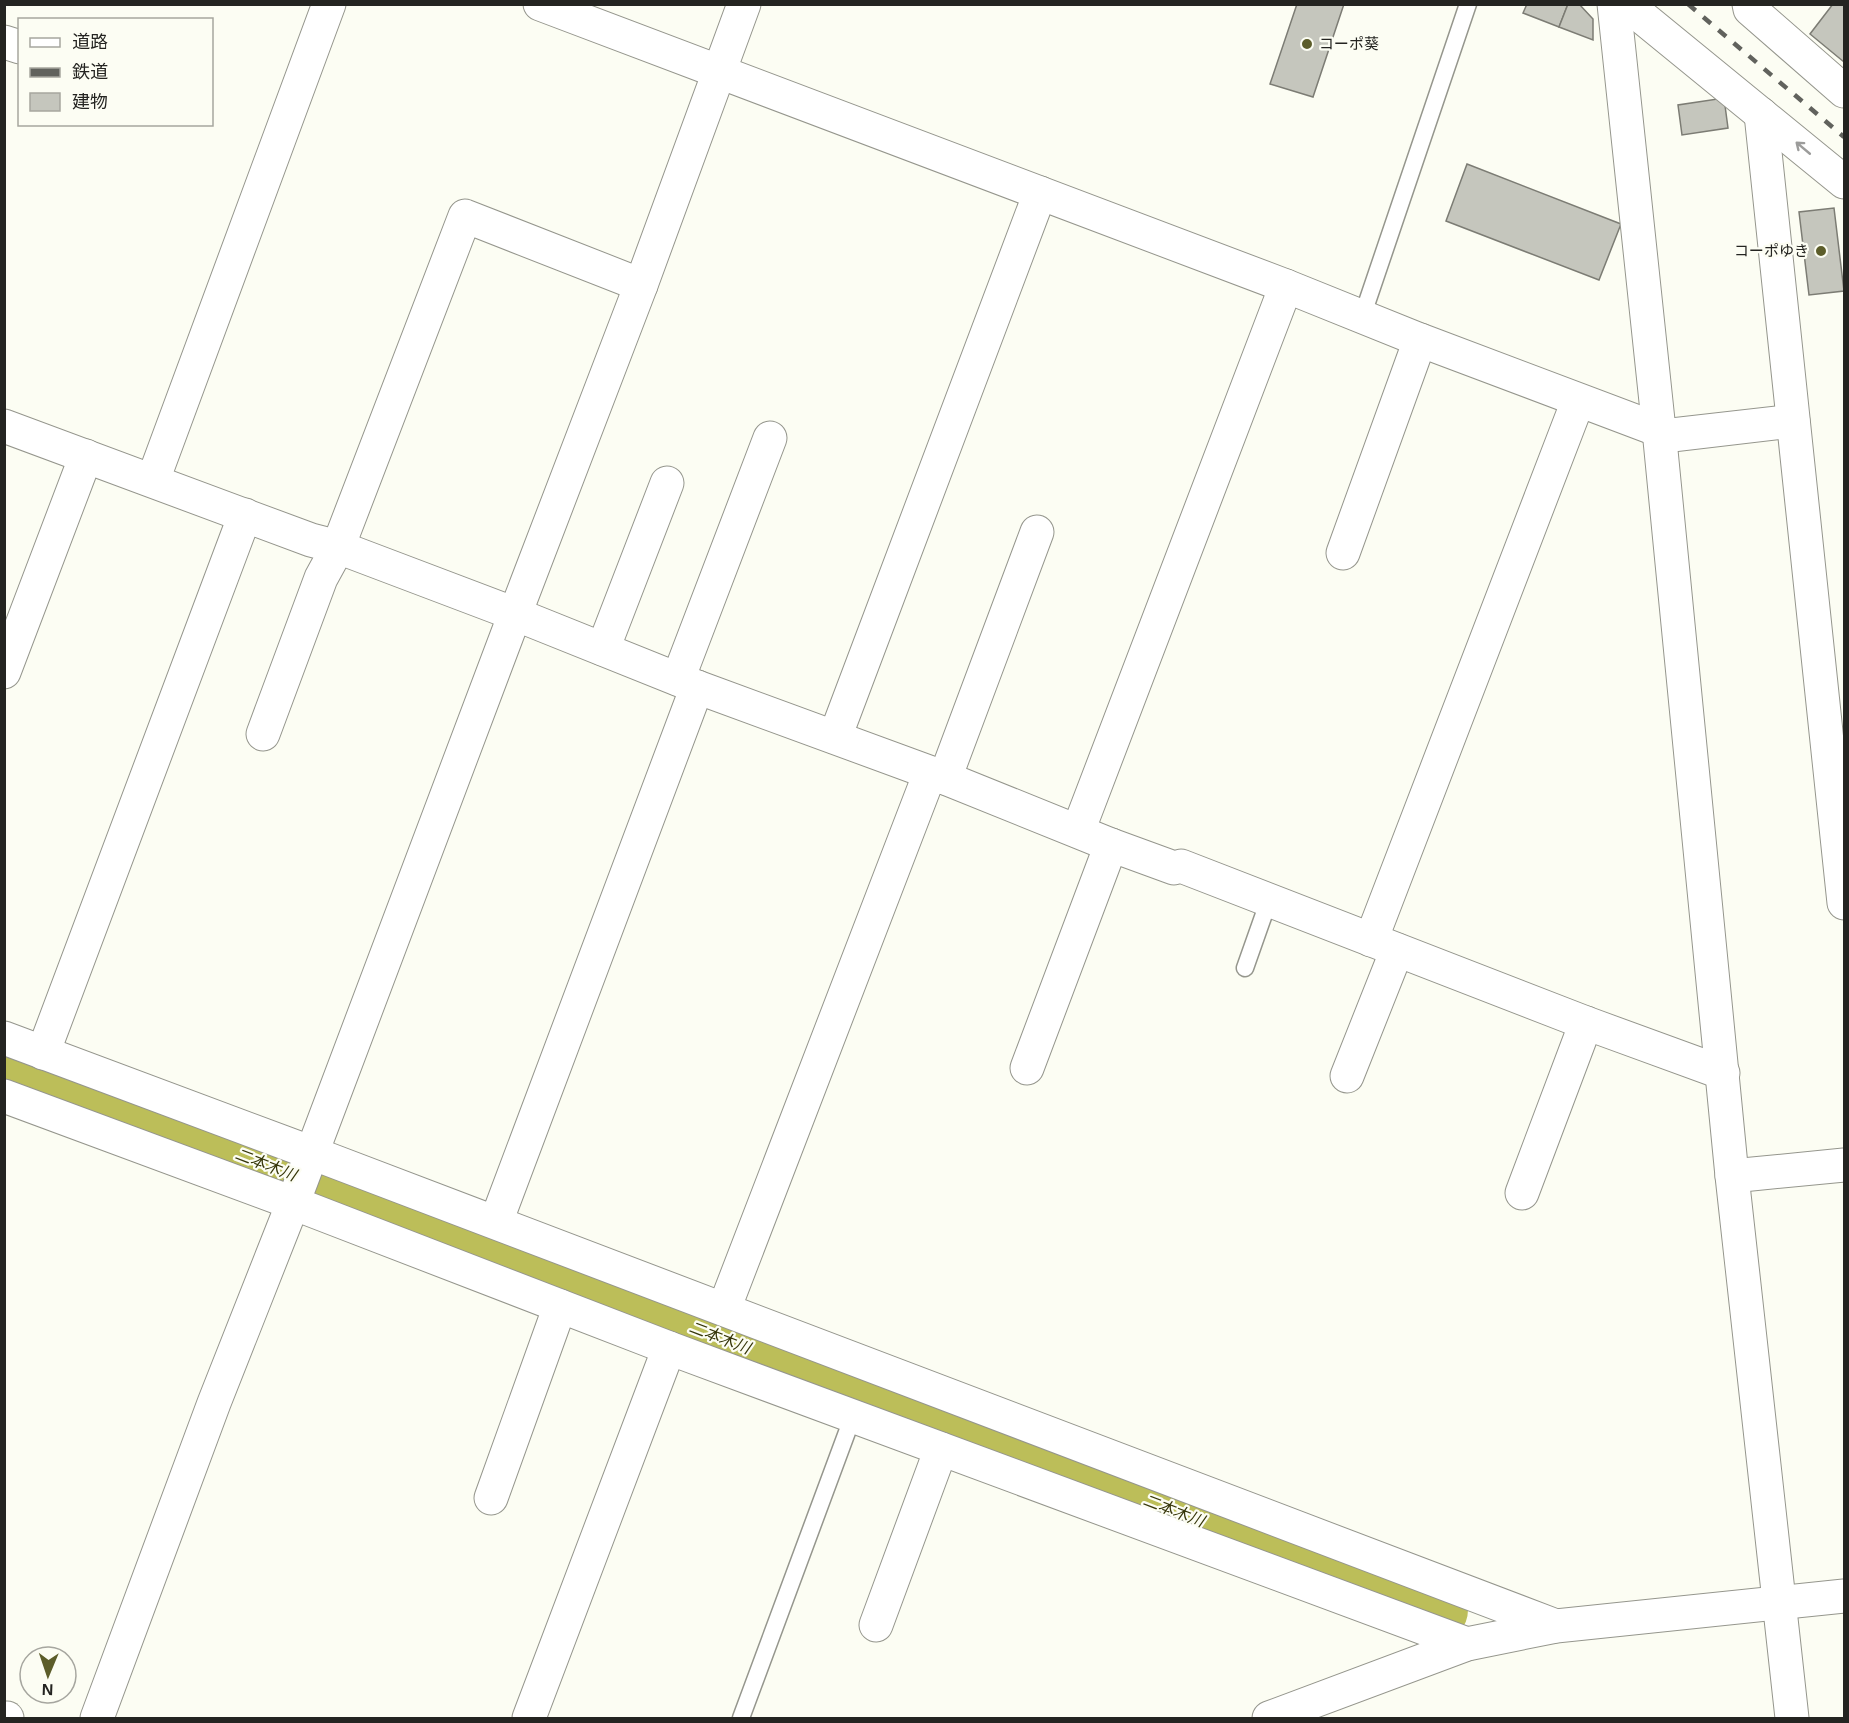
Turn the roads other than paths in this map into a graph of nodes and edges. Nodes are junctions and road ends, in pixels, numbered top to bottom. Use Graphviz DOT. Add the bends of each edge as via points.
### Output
graph roads {
  1 [pos="329,4"];
  2 [pos="540,4"];
  3 [pos="744,4"];
  4 [pos="1468,4"];
  5 [pos="1614,4"];
  6 [pos="1626,4"];
  7 [pos="1749,4"];
  8 [pos="719,72"];
  9 [pos="1845,91"];
  10 [pos="1761,114"];
  11 [pos="1845,183"];
  12 [pos="1040,193"];
  13 [pos="641,285"];
  14 [pos="1286,286"];
  15 [pos="1362,317"];
  16 [pos="1420,340"];
  17 [pos="1578,401"];
  18 [pos="1792,421"];
  19 [pos="4,426"];
  20 [pos="1659,430"];
  21 [pos="770,438"];
  22 [pos="86,456"];
  23 [pos="153,480"];
  24 [pos="667,483"];
  25 [pos="245,515"];
  26 [pos="1038,532"];
  27 [pos="338,547"];
  28 [pos="1343,553"];
  29 [pos="514,614"];
  30 [pos="603,649"];
  31 [pos="4,672"];
  32 [pos="688,683"];
  33 [pos="263,734"];
  34 [pos="836,737"];
  35 [pos="938,775"];
  36 [pos="1078,831"];
  37 [pos="1111,845"];
  38 [pos="1269,900"];
  39 [pos="1845,903"];
  40 [pos="1384,945"];
  41 [pos="1245,968"];
  42 [pos="1586,1023"];
  43 [pos="4,1038"];
  44 [pos="43,1053"];
  45 [pos="1027,1068"];
  46 [pos="1723,1073"];
  47 [pos="1347,1076"];
  48 [pos="4,1096"];
  49 [pos="312,1153"];
  50 [pos="1845,1164"];
  51 [pos="1732,1176"];
  52 [pos="1522,1193"];
  53 [pos="293,1203"];
  54 [pos="496,1222"];
  55 [pos="560,1306"];
  56 [pos="724,1309"];
  57 [pos="669,1348"];
  58 [pos="853,1416"];
  59 [pos="940,1449"];
  60 [pos="491,1498"];
  61 [pos="1845,1596"];
  62 [pos="1779,1603"];
  63 [pos="876,1625"];
  64 [pos="1556,1626"];
  65 [pos="1467,1644"];
  66 [pos="97,1719"];
  67 [pos="529,1719"];
  68 [pos="741,1719"];
  69 [pos="1269,1719"];
  70 [pos="1792,1719"];
  1 -- 23 [label="street"];
  2 -- 8 [label="street"];
  3 -- 8 [label="street"];
  4 -- 15 [label="lane"];
  5 -- 20 [label="street"];
  6 -- 10 [label="street"];
  7 -- 9 [label="street" via="1749,9"];
  8 -- 12 [label="street"];
  8 -- 13 [label="street"];
  11 -- 10 [label="street, one-way"];
  10 -- 18 [label="street"];
  12 -- 14 [label="street"];
  12 -- 34 [label="street"];
  13 -- 27 [label="street" via="465,216"];
  13 -- 29 [label="street"];
  14 -- 15 [label="street"];
  14 -- 36 [label="street"];
  15 -- 16 [label="street"];
  16 -- 17 [label="street"];
  16 -- 28 [label="street"];
  17 -- 20 [label="street"];
  17 -- 40 [label="street"];
  18 -- 20 [label="street" via="1672,435"];
  18 -- 39 [label="street"];
  19 -- 22 [label="street"];
  20 -- 46 [label="street"];
  21 -- 32 [label="street"];
  22 -- 23 [label="street"];
  22 -- 31 [label="street"];
  23 -- 25 [label="street"];
  24 -- 30 [label="street"];
  25 -- 27 [label="street"];
  25 -- 44 [label="street"];
  26 -- 35 [label="street"];
  27 -- 29 [label="street"];
  27 -- 33 [label="street" via="321,578"];
  29 -- 30 [label="street"];
  29 -- 49 [label="street"];
  30 -- 32 [label="street"];
  32 -- 34 [label="street"];
  32 -- 54 [label="street"];
  34 -- 35 [label="street"];
  35 -- 36 [label="street"];
  35 -- 56 [label="street"];
  36 -- 37 [label="street"];
  37 -- 38 [label="street" via="1174,868 1181,866"];
  37 -- 45 [label="street"];
  38 -- 40 [label="street"];
  38 -- 41 [label="lane"];
  40 -- 42 [label="street"];
  40 -- 47 [label="street"];
  42 -- 46 [label="street"];
  42 -- 52 [label="street"];
  43 -- 44 [label="street"];
  44 -- 49 [label="street"];
  46 -- 51 [label="street"];
  48 -- 53 [label="street"];
  49 -- 53 [label="street"];
  49 -- 54 [label="street"];
  50 -- 51 [label="street"];
  51 -- 62 [label="street"];
  53 -- 55 [label="street"];
  53 -- 66 [label="street"];
  54 -- 56 [label="street"];
  55 -- 57 [label="street"];
  55 -- 60 [label="street"];
  56 -- 64 [label="street"];
  57 -- 58 [label="street"];
  57 -- 67 [label="street"];
  58 -- 59 [label="street"];
  58 -- 68 [label="lane"];
  59 -- 63 [label="street"];
  59 -- 65 [label="street"];
  61 -- 62 [label="street"];
  62 -- 64 [label="street"];
  62 -- 70 [label="street"];
  64 -- 65 [label="street"];
  65 -- 69 [label="street"];
}
